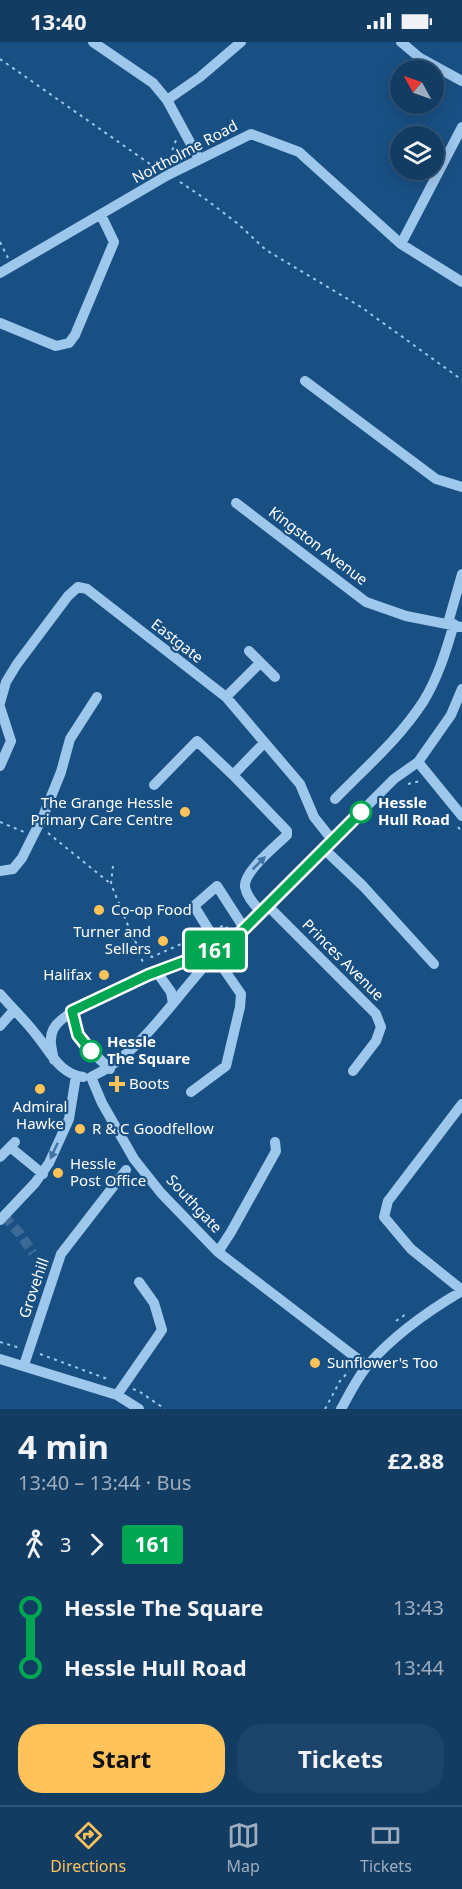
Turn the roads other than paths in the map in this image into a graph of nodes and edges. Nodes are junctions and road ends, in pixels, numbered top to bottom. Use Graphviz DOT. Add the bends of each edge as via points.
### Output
graph roads {
  1 [pos="93,42"];
  2 [pos="241,42"];
  3 [pos="401,42"];
  4 [pos="462,81"];
  5 [pos="167,100"];
  6 [pos="461,132"];
  7 [pos="199,159"];
  8 [pos="101,215"];
  9 [pos="401,244"];
  10 [pos="0,273"];
  11 [pos="462,282"];
  12 [pos="0,323"];
  13 [pos="305,381"];
  14 [pos="462,487"];
  15 [pos="236,503"];
  16 [pos="462,574"];
  17 [pos="455,625"];
  18 [pos="249,651"];
  19 [pos="260,663"];
  20 [pos="275,677"];
  21 [pos="462,689"];
  22 [pos="98,697"];
  23 [pos="226,697"];
  24 [pos="0,705"];
  25 [pos="264,743"];
  26 [pos="418,762"];
  27 [pos="0,766"];
  28 [pos="233,776"];
  29 [pos="154,785"];
  30 [pos="335,799"];
  31 [pos="462,816"];
  32 [pos="333,841"];
  33 [pos="324,849"];
  34 [pos="0,871"];
  35 [pos="264,908"];
  36 [pos="244,928"];
  37 [pos="217,951"];
  38 [pos="434,964"];
  39 [pos="152,973"];
  40 [pos="0,994"];
  41 [pos="173,1003"];
  42 [pos="14,1010"];
  43 [pos="72,1011"];
  44 [pos="0,1026"];
  45 [pos="54,1027"];
  46 [pos="37,1035"];
  47 [pos="54,1059"];
  48 [pos="110,1069"];
  49 [pos="353,1071"];
  50 [pos="76,1076"];
  51 [pos="91,1077"];
  52 [pos="190,1092"];
  53 [pos="462,1104"];
  54 [pos="275,1142"];
  55 [pos="0,1157"];
  56 [pos="126,1170"];
  57 [pos="43,1174"];
  58 [pos="0,1219"];
  59 [pos="218,1252"];
  60 [pos="139,1282"];
  61 [pos="462,1290"];
  62 [pos="0,1359"];
  63 [pos="24,1365"];
  64 [pos="367,1366"];
  65 [pos="117,1395"];
  66 [pos="139,1409"];
  67 [pos="341,1409"];
  1 -- 5 [label="street" via="153,83"];
  2 -- 5 [label="street"];
  3 -- 4 [label="street" via="420,58"];
  5 -- 7 [label="street"];
  6 -- 9 [label="street"];
  7 -- 8 [label="street, Northolme Road"];
  7 -- 9 [label="street, Northolme Road" via="251,134 300,152"];
  8 -- 10 [label="street, Northolme Road"];
  8 -- 12 [label="street" via="114,242 69,343 56,346"];
  9 -- 11 [label="street, Northolme Road"];
  13 -- 14 [label="street" via="436,478"];
  15 -- 17 [label="street, Kingston Avenue" via="366,602 406,616"];
  16 -- 17 [label="street"];
  17 -- 30 [label="street" via="423,701 399,734"];
  18 -- 19 [label="street"];
  19 -- 20 [label="street"];
  19 -- 23 [label="street"];
  21 -- 26 [label="street" via="451,715"];
  22 -- 34 [label="street" via="70,739 61,772 22,858 13,869"];
  23 -- 24 [label="street, Eastgate" via="87,589 78,587 17,664 6,682"];
  23 -- 25 [label="street, Eastgate"];
  24 -- 27 [label="street, Eastgate" via="11,741"];
  25 -- 28 [label="street"];
  25 -- 32 [label="street, Eastgate" via="300,784 314,817"];
  26 -- 31 [label="street"];
  26 -- 32 [label="street" via="394,779"];
  28 -- 29 [label="street" via="197,741"];
  35 -- 28 [label="street, Princes Avenue, one-way" via="250,899 245,886 247,875 287,831"];
  32 -- 33 [label="street"];
  33 -- 35 [label="street"];
  33 -- 38 [label="street"];
  35 -- 36 [label="street"];
  35 -- 49 [label="street, Princes Avenue" via="376,1014 381,1027 376,1041"];
  36 -- 37 [label="street"];
  36 -- 37 [label="street" via="217,886 194,906"];
  37 -- 39 [label="street"];
  37 -- 41 [label="street"];
  37 -- 52 [label="street" via="241,994 240,1008 226,1066"];
  39 -- 41 [label="street" via="171,992"];
  39 -- 43 [label="street"];
  40 -- 42 [label="street"];
  41 -- 48 [label="street"];
  42 -- 44 [label="street"];
  42 -- 46 [label="street"];
  43 -- 45 [label="street"];
  43 -- 48 [label="street" via="78,1035"];
  45 -- 46 [label="street"];
  45 -- 47 [label="street" via="50,1041"];
  46 -- 47 [label="street"];
  47 -- 50 [label="street"];
  48 -- 51 [label="street"];
  50 -- 51 [label="street"];
  50 -- 57 [label="street, one-way" via="69,1119"];
  51 -- 59 [label="street, Southgate" via="134,1159"];
  53 -- 61 [label="street" via="388,1201 384,1217 411,1249"];
  54 -- 59 [label="street" via="276,1150"];
  55 -- 57 [label="street" via="13,1144"];
  56 -- 63 [label="street, Grovehill" via="61,1254"];
  57 -- 58 [label="street"];
  59 -- 64 [label="street, Southgate"];
  60 -- 65 [label="street" via="154,1303 162,1330"];
  61 -- 64 [label="street" via="433,1308"];
  62 -- 63 [label="street"];
  63 -- 65 [label="street"];
  64 -- 67 [label="street"];
  65 -- 66 [label="street"];
}
